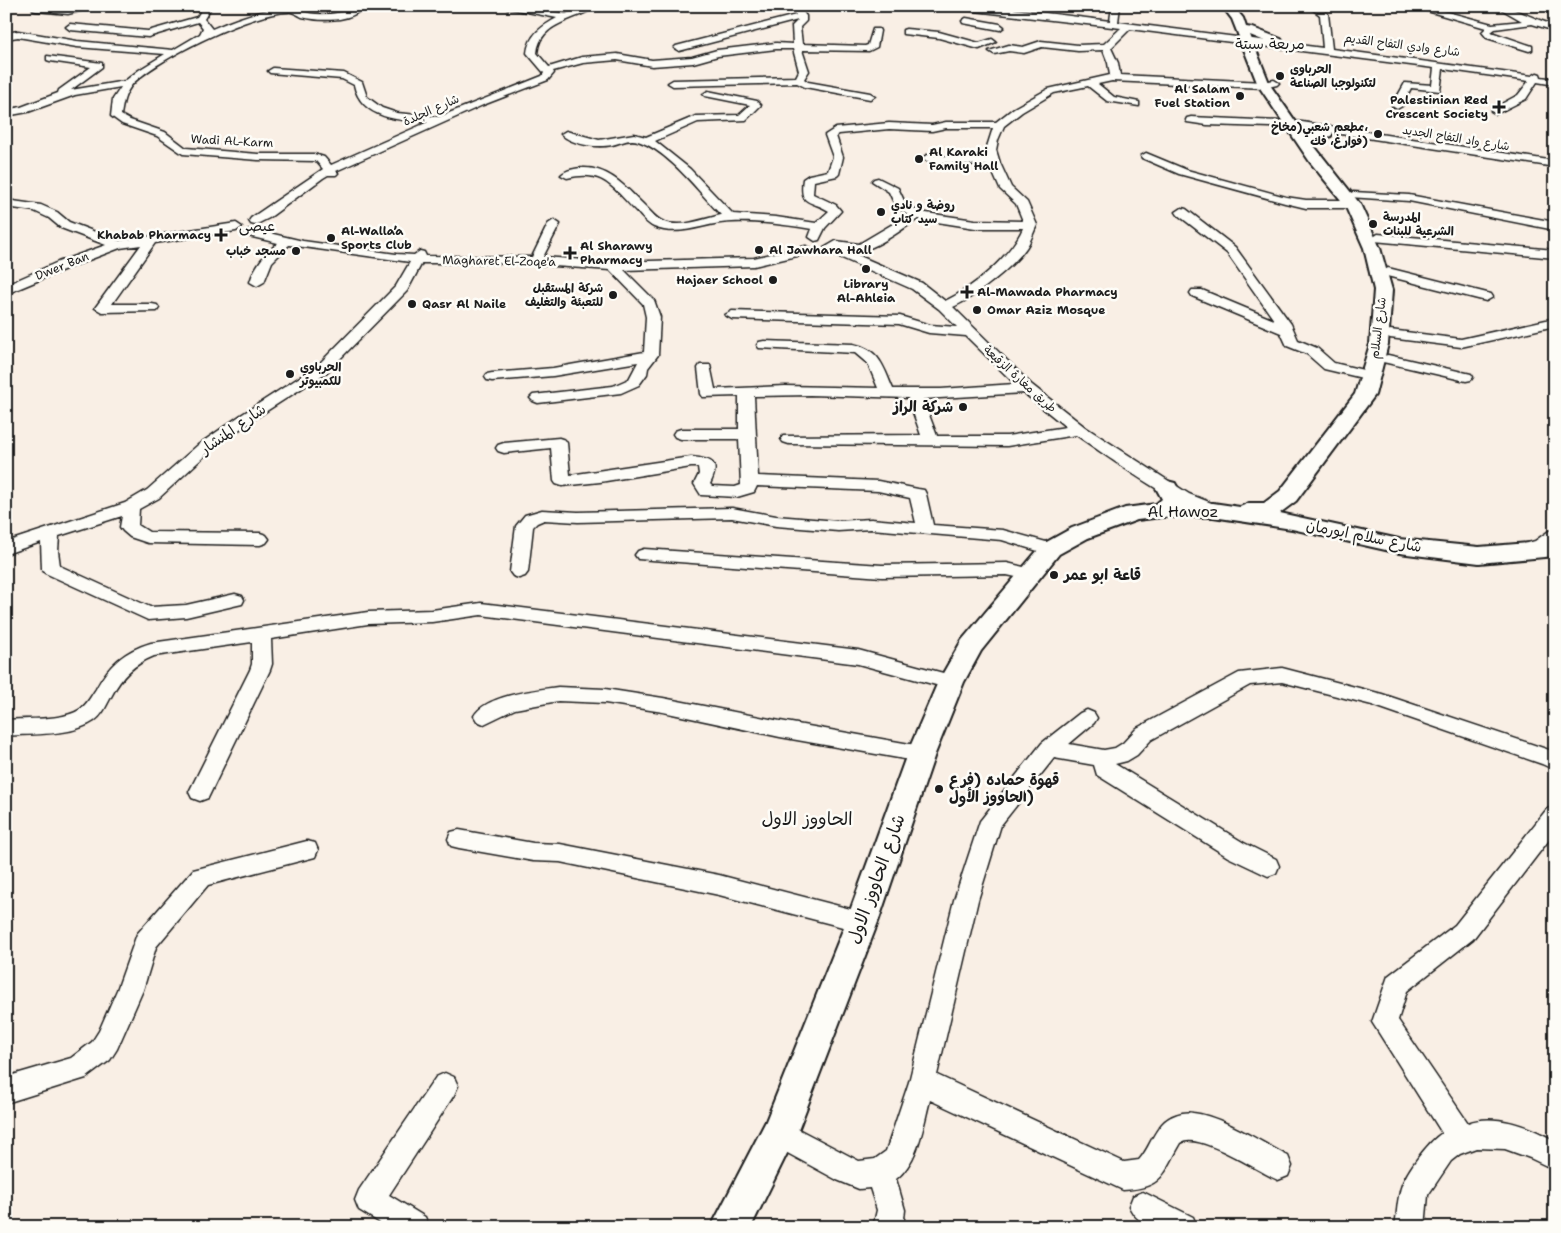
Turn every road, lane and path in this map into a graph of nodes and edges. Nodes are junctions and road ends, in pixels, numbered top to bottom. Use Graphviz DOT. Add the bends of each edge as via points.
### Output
graph roads {
  1 [pos="96,6"];
  2 [pos="208,6"];
  3 [pos="500,6"];
  4 [pos="593,6"];
  5 [pos="793,6"];
  6 [pos="958,6"];
  7 [pos="1116,6"];
  8 [pos="1227,6"];
  9 [pos="1234,6"];
  10 [pos="1312,6"];
  11 [pos="1414,6"];
  12 [pos="1451,6"];
  13 [pos="1500,6"];
  14 [pos="986,7"];
  15 [pos="36,8"];
  16 [pos="296,8"];
  17 [pos="1018,8"];
  18 [pos="354,12"];
  19 [pos="1486,15"];
  20 [pos="802,16"];
  21 [pos="1501,16"];
  22 [pos="1515,16"];
  23 [pos="568,17"];
  24 [pos="200,19"];
  25 [pos="1531,22"];
  26 [pos="1114,23"];
  27 [pos="1000,26"];
  28 [pos="1128,26"];
  29 [pos="1492,26"];
  30 [pos="70,28"];
  31 [pos="1555,28"];
  32 [pos="876,32"];
  33 [pos="906,32"];
  34 [pos="205,35"];
  35 [pos="1222,35"];
  36 [pos="6,36"];
  37 [pos="974,37"];
  38 [pos="1250,39"];
  39 [pos="1279,44"];
  40 [pos="797,46"];
  41 [pos="993,47"];
  42 [pos="1106,47"];
  43 [pos="679,48"];
  44 [pos="1529,48"];
  45 [pos="1328,49"];
  46 [pos="172,52"];
  47 [pos="50,58"];
  48 [pos="1439,65"];
  49 [pos="551,69"];
  50 [pos="273,71"];
  51 [pos="1113,78"];
  52 [pos="1536,78"];
  53 [pos="799,80"];
  54 [pos="1555,81"];
  55 [pos="673,83"];
  56 [pos="1091,83"];
  57 [pos="128,84"];
  58 [pos="1269,84"];
  59 [pos="708,94"];
  60 [pos="62,95"];
  61 [pos="870,96"];
  62 [pos="1397,106"];
  63 [pos="1496,111"];
  64 [pos="6,113"];
  65 [pos="444,120"];
  66 [pos="1190,120"];
  67 [pos="999,125"];
  68 [pos="1302,130"];
  69 [pos="1326,133"];
  70 [pos="566,134"];
  71 [pos="648,140"];
  72 [pos="1146,156"];
  73 [pos="927,158"];
  74 [pos="994,162"];
  75 [pos="1555,165"];
  76 [pos="331,172"];
  77 [pos="567,175"];
  78 [pos="878,181"];
  79 [pos="1352,200"];
  80 [pos="6,203"];
  81 [pos="1182,212"];
  82 [pos="916,215"];
  83 [pos="730,218"];
  84 [pos="554,224"];
  85 [pos="1031,225"];
  86 [pos="259,226"];
  87 [pos="1555,226"];
  88 [pos="817,232"];
  89 [pos="1378,238"];
  90 [pos="151,240"];
  91 [pos="287,241"];
  92 [pos="118,245"];
  93 [pos="831,247"];
  94 [pos="803,248"];
  95 [pos="1555,254"];
  96 [pos="538,256"];
  97 [pos="418,257"];
  98 [pos="614,266"];
  99 [pos="1388,272"];
  100 [pos="257,282"];
  101 [pos="6,290"];
  102 [pos="1196,293"];
  103 [pos="1486,297"];
  104 [pos="944,306"];
  105 [pos="152,308"];
  106 [pos="732,315"];
  107 [pos="1555,322"];
  108 [pos="1286,330"];
  109 [pos="970,332"];
  110 [pos="1390,334"];
  111 [pos="764,345"];
  112 [pos="651,355"];
  113 [pos="1388,359"];
  114 [pos="705,368"];
  115 [pos="1371,376"];
  116 [pos="492,377"];
  117 [pos="1466,378"];
  118 [pos="1027,388"];
  119 [pos="746,391"];
  120 [pos="886,392"];
  121 [pos="914,394"];
  122 [pos="538,398"];
  123 [pos="1079,430"];
  124 [pos="681,434"];
  125 [pos="747,434"];
  126 [pos="789,439"];
  127 [pos="931,440"];
  128 [pos="504,448"];
  129 [pos="750,481"];
  130 [pos="1167,488"];
  131 [pos="131,507"];
  132 [pos="1162,510"];
  133 [pos="1213,510"];
  134 [pos="1292,522"];
  135 [pos="926,530"];
  136 [pos="52,534"];
  137 [pos="1555,535"];
  138 [pos="260,540"];
  139 [pos="6,548"];
  140 [pos="1555,548"];
  141 [pos="1052,549"];
  142 [pos="1511,553"];
  143 [pos="644,555"];
  144 [pos="519,572"];
  145 [pos="1030,574"];
  146 [pos="235,600"];
  147 [pos="261,634"];
  148 [pos="951,682"];
  149 [pos="484,716"];
  150 [pos="1087,718"];
  151 [pos="6,728"];
  152 [pos="1049,749"];
  153 [pos="921,754"];
  154 [pos="1104,758"];
  155 [pos="1555,762"];
  156 [pos="200,792"];
  157 [pos="1555,815"];
  158 [pos="459,839"];
  159 [pos="307,850"];
  160 [pos="1268,866"];
  161 [pos="862,922"];
  162 [pos="922,1082"];
  163 [pos="445,1086"];
  164 [pos="6,1090"];
  165 [pos="780,1134"];
  166 [pos="1462,1138"];
  167 [pos="1555,1156"];
  168 [pos="1278,1166"];
  169 [pos="880,1173"];
  170 [pos="1143,1206"];
  171 [pos="415,1227"];
  172 [pos="730,1227"];
  173 [pos="888,1227"];
  174 [pos="1183,1227"];
  175 [pos="1410,1227"];
  1 -- 15 [label="street" via="68,11"];
  2 -- 24 [label="street"];
  3 -- 23 [label="street"];
  4 -- 23 [label="street"];
  5 -- 20 [label="street"];
  6 -- 14 [label="street"];
  7 -- 26 [label="street"];
  8 -- 38 [label="main road, شارع السلام"];
  9 -- 38 [label="main road, شارع السلام" via="1243,18"];
  10 -- 45 [label="street" via="1324,14"];
  11 -- 29 [label="street"];
  12 -- 19 [label="street" via="1470,14"];
  13 -- 22 [label="street"];
  14 -- 17 [label="street"];
  14 -- 27 [label="street" via="966,21"];
  14 -- 28 [label="street"];
  16 -- 18 [label="street" via="328,17"];
  16 -- 34 [label="street, Wadi AL-Karm" via="237,21"];
  17 -- 26 [label="street"];
  20 -- 40 [label="street" via="802,21 796,26"];
  20 -- 43 [label="street"];
  21 -- 22 [label="street"];
  22 -- 25 [label="street"];
  23 -- 49 [label="street" via="548,30 537,44 537,51"];
  24 -- 30 [label="street" via="148,34"];
  24 -- 34 [label="street" via="208,28"];
  25 -- 29 [label="street"];
  25 -- 31 [label="street"];
  26 -- 28 [label="street"];
  28 -- 35 [label="street"];
  28 -- 38 [label="street"];
  28 -- 42 [label="street"];
  29 -- 44 [label="street" via="1486,32 1490,36"];
  32 -- 40 [label="street" via="872,47"];
  33 -- 41 [label="street" via="939,35"];
  34 -- 46 [label="street, Wadi AL-Karm"];
  35 -- 38 [label="main road"];
  36 -- 46 [label="street" via="19,34 77,44"];
  37 -- 41 [label="street"];
  38 -- 39 [label="main road"];
  38 -- 39 [label="main road"];
  38 -- 58 [label="main road, شارع السلام"];
  39 -- 45 [label="street, شارع وادي التفاح القديم"];
  39 -- 48 [label="street, شارع وادي التفاح القديم"];
  40 -- 49 [label="street" via="753,48 652,64 613,57 582,60"];
  40 -- 53 [label="street" via="804,71"];
  41 -- 42 [label="street" via="1024,50 1041,44"];
  42 -- 51 [label="street" via="1113,63"];
  45 -- 52 [label="street, شارع وادي التفاح القديم"];
  46 -- 57 [label="street, Wadi AL-Karm"];
  47 -- 60 [label="street" via="99,66 72,83 61,92"];
  48 -- 52 [label="street, شارع وادي التفاح القديم"];
  48 -- 62 [label="street" via="1437,89 1408,85"];
  49 -- 65 [label="street, شارع الجلدة" via="558,70 553,78"];
  50 -- 65 [label="street" via="344,76 359,84 364,99 379,110 401,118"];
  51 -- 56 [label="street"];
  51 -- 56 [label="street" via="1132,96 1111,99"];
  51 -- 58 [label="street"];
  52 -- 54 [label="street, شارع وادي التفاح القديم"];
  52 -- 63 [label="street" via="1522,97"];
  53 -- 55 [label="street"];
  53 -- 61 [label="street" via="805,84"];
  56 -- 67 [label="street" via="1051,91"];
  57 -- 60 [label="street"];
  57 -- 76 [label="street, Wadi AL-Karm" via="115,108 116,116 161,134 183,151 258,157 306,156 320,159"];
  58 -- 68 [label="main road, شارع السلام"];
  59 -- 71 [label="street" via="756,105 743,117 696,120"];
  60 -- 64 [label="street" via="24,110"];
  65 -- 76 [label="street, شارع الجلدة"];
  66 -- 68 [label="street"];
  67 -- 74 [label="street" via="993,140"];
  67 -- 88 [label="street" via="889,126 836,131 830,135 838,157 833,174 809,179 809,198 835,211"];
  68 -- 69 [label="main road"];
  68 -- 75 [label="street, شارع واد التفاح الجديد"];
  68 -- 79 [label="main road, شارع السلام"];
  69 -- 75 [label="street, شارع واد التفاح الجديد"];
  70 -- 71 [label="street" via="592,143 629,137"];
  71 -- 83 [label="street" via="689,174"];
  72 -- 79 [label="street" via="1182,172 1285,200 1306,204"];
  73 -- 74 [label="street"];
  74 -- 85 [label="street" via="1006,189 1021,202"];
  76 -- 86 [label="street, شارع الجلدة"];
  77 -- 83 [label="street, طريق مغارة الزقيعة" via="587,171 603,174 654,222 666,226 684,227"];
  78 -- 82 [label="street" via="894,190 900,205"];
  79 -- 87 [label="street" via="1409,198"];
  79 -- 89 [label="main road, شارع السلام" via="1361,204"];
  79 -- 115 [label="main road, شارع السلام" via="1372,248 1383,290 1379,344"];
  80 -- 92 [label="street" via="37,208 65,225"];
  81 -- 108 [label="street" via="1231,250"];
  82 -- 85 [label="street" via="975,224"];
  82 -- 93 [label="street" via="862,247"];
  83 -- 88 [label="street, طريق مغارة الزقيعة" via="779,221"];
  84 -- 96 [label="street"];
  85 -- 104 [label="street" via="1014,254 960,300"];
  86 -- 90 [label="street, Dwer Ban" via="243,223 236,227"];
  86 -- 91 [label="street, Magharet El-Zoqe'a"];
  86 -- 97 [label="street, Magharet El-Zoqe'a" via="308,241"];
  88 -- 93 [label="street, طريق مغارة الزقيعة"];
  88 -- 94 [label="street" via="806,239"];
  89 -- 95 [label="street"];
  89 -- 99 [label="main road, شارع السلام"];
  90 -- 92 [label="street, Dwer Ban"];
  90 -- 105 [label="street" via="102,308"];
  91 -- 97 [label="street, Magharet El-Zoqe'a"];
  91 -- 100 [label="street" via="263,264"];
  92 -- 101 [label="street, Dwer Ban"];
  93 -- 94 [label="street" via="819,252"];
  93 -- 104 [label="street, طريق مغارة الزقيعة" via="917,286"];
  94 -- 96 [label="street, Magharet El-Zoqe'a" via="738,258 612,262"];
  94 -- 98 [label="street, Magharet El-Zoqe'a" via="754,262"];
  96 -- 97 [label="street, Magharet El-Zoqe'a"];
  97 -- 98 [label="street, Magharet El-Zoqe'a"];
  97 -- 131 [label="street, شارع المنشار" via="402,288 322,369 204,448 153,494"];
  98 -- 112 [label="street" via="649,303 653,317"];
  99 -- 103 [label="street"];
  99 -- 110 [label="main road, شارع السلام" via="1394,292"];
  102 -- 108 [label="street"];
  104 -- 109 [label="street, طريق مغارة الزقيعة"];
  106 -- 109 [label="street" via="900,320 929,329"];
  107 -- 110 [label="street" via="1461,343"];
  108 -- 115 [label="street" via="1291,342 1314,352 1326,364"];
  109 -- 118 [label="street, طريق مغارة الزقيعة"];
  110 -- 113 [label="main road, شارع السلام"];
  111 -- 120 [label="street" via="863,350 870,355"];
  112 -- 116 [label="street" via="553,372"];
  112 -- 122 [label="street" via="641,367 638,378 623,388"];
  113 -- 117 [label="street"];
  113 -- 134 [label="main road, شارع السلام" via="1376,398 1305,498"];
  114 -- 119 [label="street" via="708,394"];
  115 -- 133 [label="main road, شارع السلام" via="1365,395 1288,496 1269,510"];
  118 -- 121 [label="street"];
  118 -- 123 [label="street, طريق مغارة الزقيعة"];
  119 -- 120 [label="street"];
  119 -- 125 [label="street"];
  120 -- 121 [label="street"];
  121 -- 127 [label="street"];
  123 -- 127 [label="street" via="1008,441"];
  123 -- 130 [label="street, طريق مغارة الزقيعة"];
  124 -- 125 [label="street"];
  125 -- 129 [label="street"];
  126 -- 127 [label="street"];
  128 -- 129 [label="street" via="559,444 562,480 690,462 707,466 702,484 706,491 737,492 748,488"];
  129 -- 135 [label="street" via="878,486 918,494"];
  130 -- 132 [label="main road" via="1174,501"];
  130 -- 133 [label="street, طريق مغارة الزقيعة"];
  131 -- 136 [label="street, شارع المنشار"];
  131 -- 138 [label="street" via="129,527 148,537"];
  132 -- 133 [label="main road, Al Hawoz"];
  132 -- 141 [label="main road, Al Hawoz" via="1133,513 1080,533"];
  133 -- 134 [label="main road, Al Hawoz"];
  134 -- 142 [label="main road, شارع سلام ابورمان" via="1399,546 1479,555"];
  135 -- 141 [label="street" via="1003,535"];
  135 -- 144 [label="street" via="871,524 838,526 776,521 732,514 542,515 531,519 525,526"];
  136 -- 139 [label="street, شارع المنشار"];
  136 -- 146 [label="street" via="49,551 51,569 148,614 186,611"];
  137 -- 142 [label="street" via="1542,545"];
  140 -- 142 [label="main road, شارع سلام ابورمان"];
  141 -- 145 [label="main road, شارع الحاووز الاول"];
  143 -- 145 [label="street" via="882,571 1007,568"];
  145 -- 148 [label="main road, شارع الحاووز الاول" via="971,646"];
  147 -- 148 [label="street" via="368,618 432,616 490,609 858,657"];
  147 -- 151 [label="street" via="142,653 120,667 96,706 86,716 70,721"];
  147 -- 156 [label="street" via="260,670"];
  148 -- 153 [label="main road, شارع الحاووز الاول"];
  149 -- 153 [label="street" via="510,702 558,694 605,696 663,704"];
  150 -- 152 [label="street"];
  152 -- 154 [label="street"];
  152 -- 162 [label="street" via="991,821 966,900"];
  153 -- 161 [label="main road, شارع الحاووز الاول"];
  154 -- 155 [label="street" via="1120,755 1144,734 1246,678 1282,675 1383,702"];
  154 -- 160 [label="street" via="1105,769 1236,850"];
  157 -- 166 [label="street" via="1464,932 1397,984 1385,1022"];
  158 -- 161 [label="street" via="534,852 560,853 719,885"];
  159 -- 164 [label="street" via="201,877 146,942 130,990 108,1040 96,1056 69,1072"];
  161 -- 165 [label="main road, شارع الحاووز الاول"];
  162 -- 168 [label="street" via="1123,1176 1137,1176 1149,1171 1172,1133 1190,1126 1206,1130"];
  162 -- 169 [label="street" via="899,1156"];
  163 -- 171 [label="street" via="369,1200"];
  165 -- 169 [label="street" via="853,1173 866,1176"];
  165 -- 172 [label="main road, شارع الحاووز الاول"];
  166 -- 167 [label="street" via="1476,1134 1505,1136 1537,1146"];
  166 -- 175 [label="street" via="1441,1151 1414,1191"];
  169 -- 173 [label="street" via="891,1210"];
  170 -- 174 [label="street"];
}
